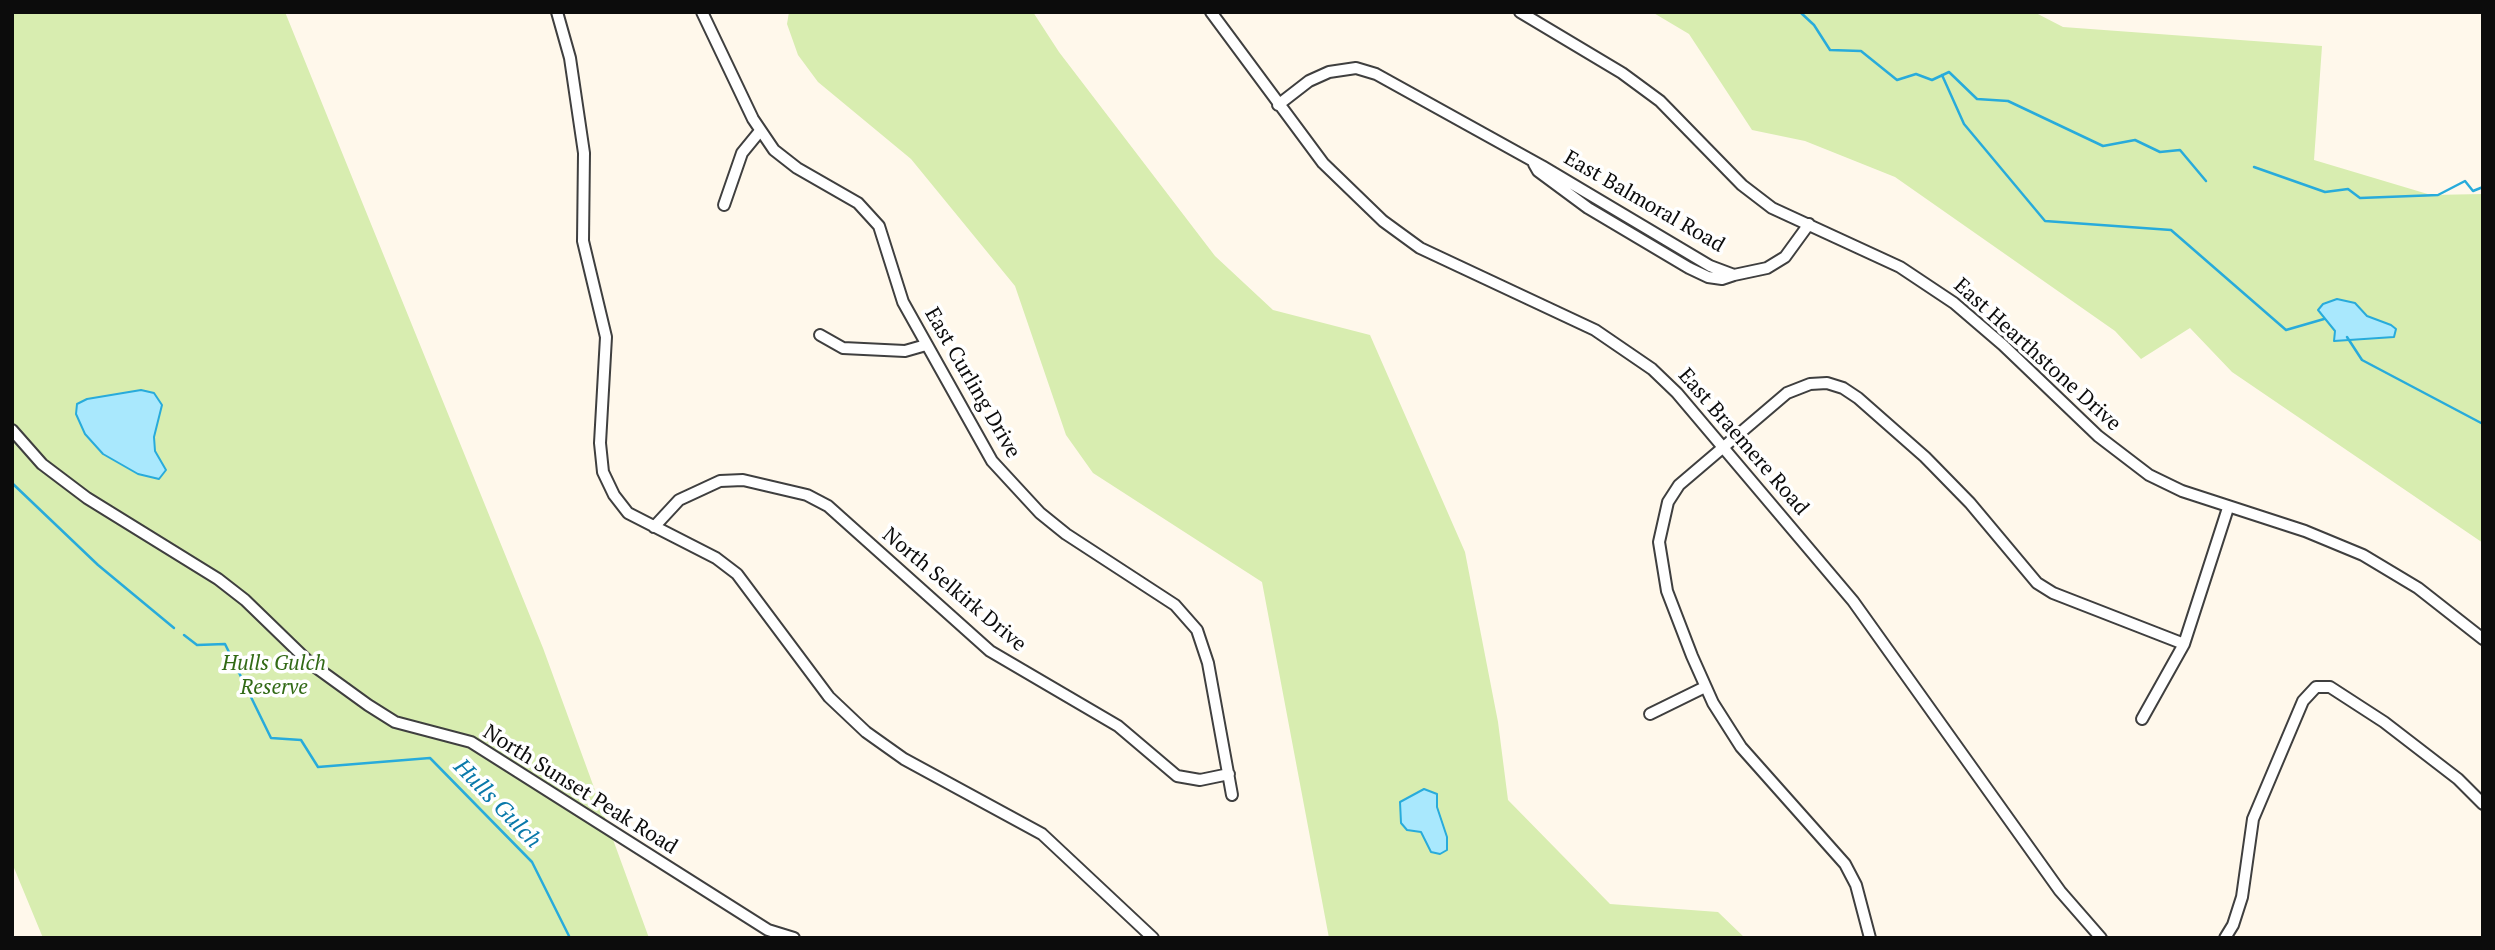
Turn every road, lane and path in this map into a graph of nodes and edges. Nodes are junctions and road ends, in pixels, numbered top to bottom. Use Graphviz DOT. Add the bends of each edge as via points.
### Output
graph roads {
  1 [pos="557,12"];
  2 [pos="702,12"];
  3 [pos="1211,12"];
  4 [pos="1520,12"];
  5 [pos="1278,105"];
  6 [pos="760,131"];
  7 [pos="724,205"];
  8 [pos="1809,224"];
  9 [pos="820,335"];
  10 [pos="926,345"];
  11 [pos="12,430"];
  12 [pos="1724,447"];
  13 [pos="2228,508"];
  14 [pos="654,527"];
  15 [pos="2483,639"];
  16 [pos="2184,644"];
  17 [pos="1705,687"];
  18 [pos="1650,714"];
  19 [pos="2142,719"];
  20 [pos="1228,774"];
  21 [pos="1232,795"];
  22 [pos="2483,804"];
  23 [pos="794,938"];
  24 [pos="1153,938"];
  25 [pos="1870,938"];
  26 [pos="2101,938"];
  27 [pos="2225,938"];
  1 -- 14 [label="street" via="570,58 584,153 583,242 606,337 600,443 603,472 628,513"];
  2 -- 6 [label="street, East Curling Drive"];
  3 -- 5 [label="street, East Braemere Road"];
  4 -- 8 [label="street, East Hearthstone Drive" via="1622,73 1660,101 1742,185 1772,208"];
  5 -- 8 [label="street, East Balmoral Road" via="1329,72 1356,68 1395,83 1534,164 1588,208 1708,277 1722,279 1767,268 1785,257"];
  5 -- 12 [label="street, East Braemere Road" via="1323,163 1383,221 1420,248 1625,348 1677,393"];
  6 -- 7 [label="street" via="742,153"];
  6 -- 10 [label="street, East Curling Drive" via="774,150 868,212 885,239 896,286"];
  8 -- 13 [label="street, East Hearthstone Drive" via="1900,267 1954,303 2098,436 2149,475"];
  9 -- 10 [label="street" via="843,348 905,351"];
  10 -- 20 [label="street, East Curling Drive" via="974,432 1016,490 1066,534 1175,605 1196,630 1208,663"];
  11 -- 23 [label="street, North Sunset Peak Road" via="42,464 87,498 218,579 310,663 368,705 395,722 471,742 757,923"];
  12 -- 16 [label="street" via="1787,393 1810,384 1843,388 1925,457 2036,583"];
  12 -- 17 [label="street" via="1679,485 1668,502 1659,542 1667,590"];
  12 -- 26 [label="street, East Braemere Road" via="1853,601 2060,891"];
  13 -- 15 [label="street, East Hearthstone Drive" via="2305,531 2363,555 2418,588"];
  13 -- 16 [label="street"];
  14 -- 20 [label="street, North Selkirk Drive" via="679,500 720,481 743,480 807,495 828,506 990,651 1118,726 1177,776 1200,780"];
  14 -- 24 [label="street" via="716,558 737,574 829,698 866,732 904,759 1042,834"];
  16 -- 19 [label="street"];
  17 -- 18 [label="street"];
  17 -- 25 [label="street" via="1741,747 1845,864 1856,885"];
  20 -- 21 [label="street, East Curling Drive"];
  22 -- 27 [label="street" via="2384,722 2330,687 2316,687 2303,701 2253,819 2242,897"];
}
